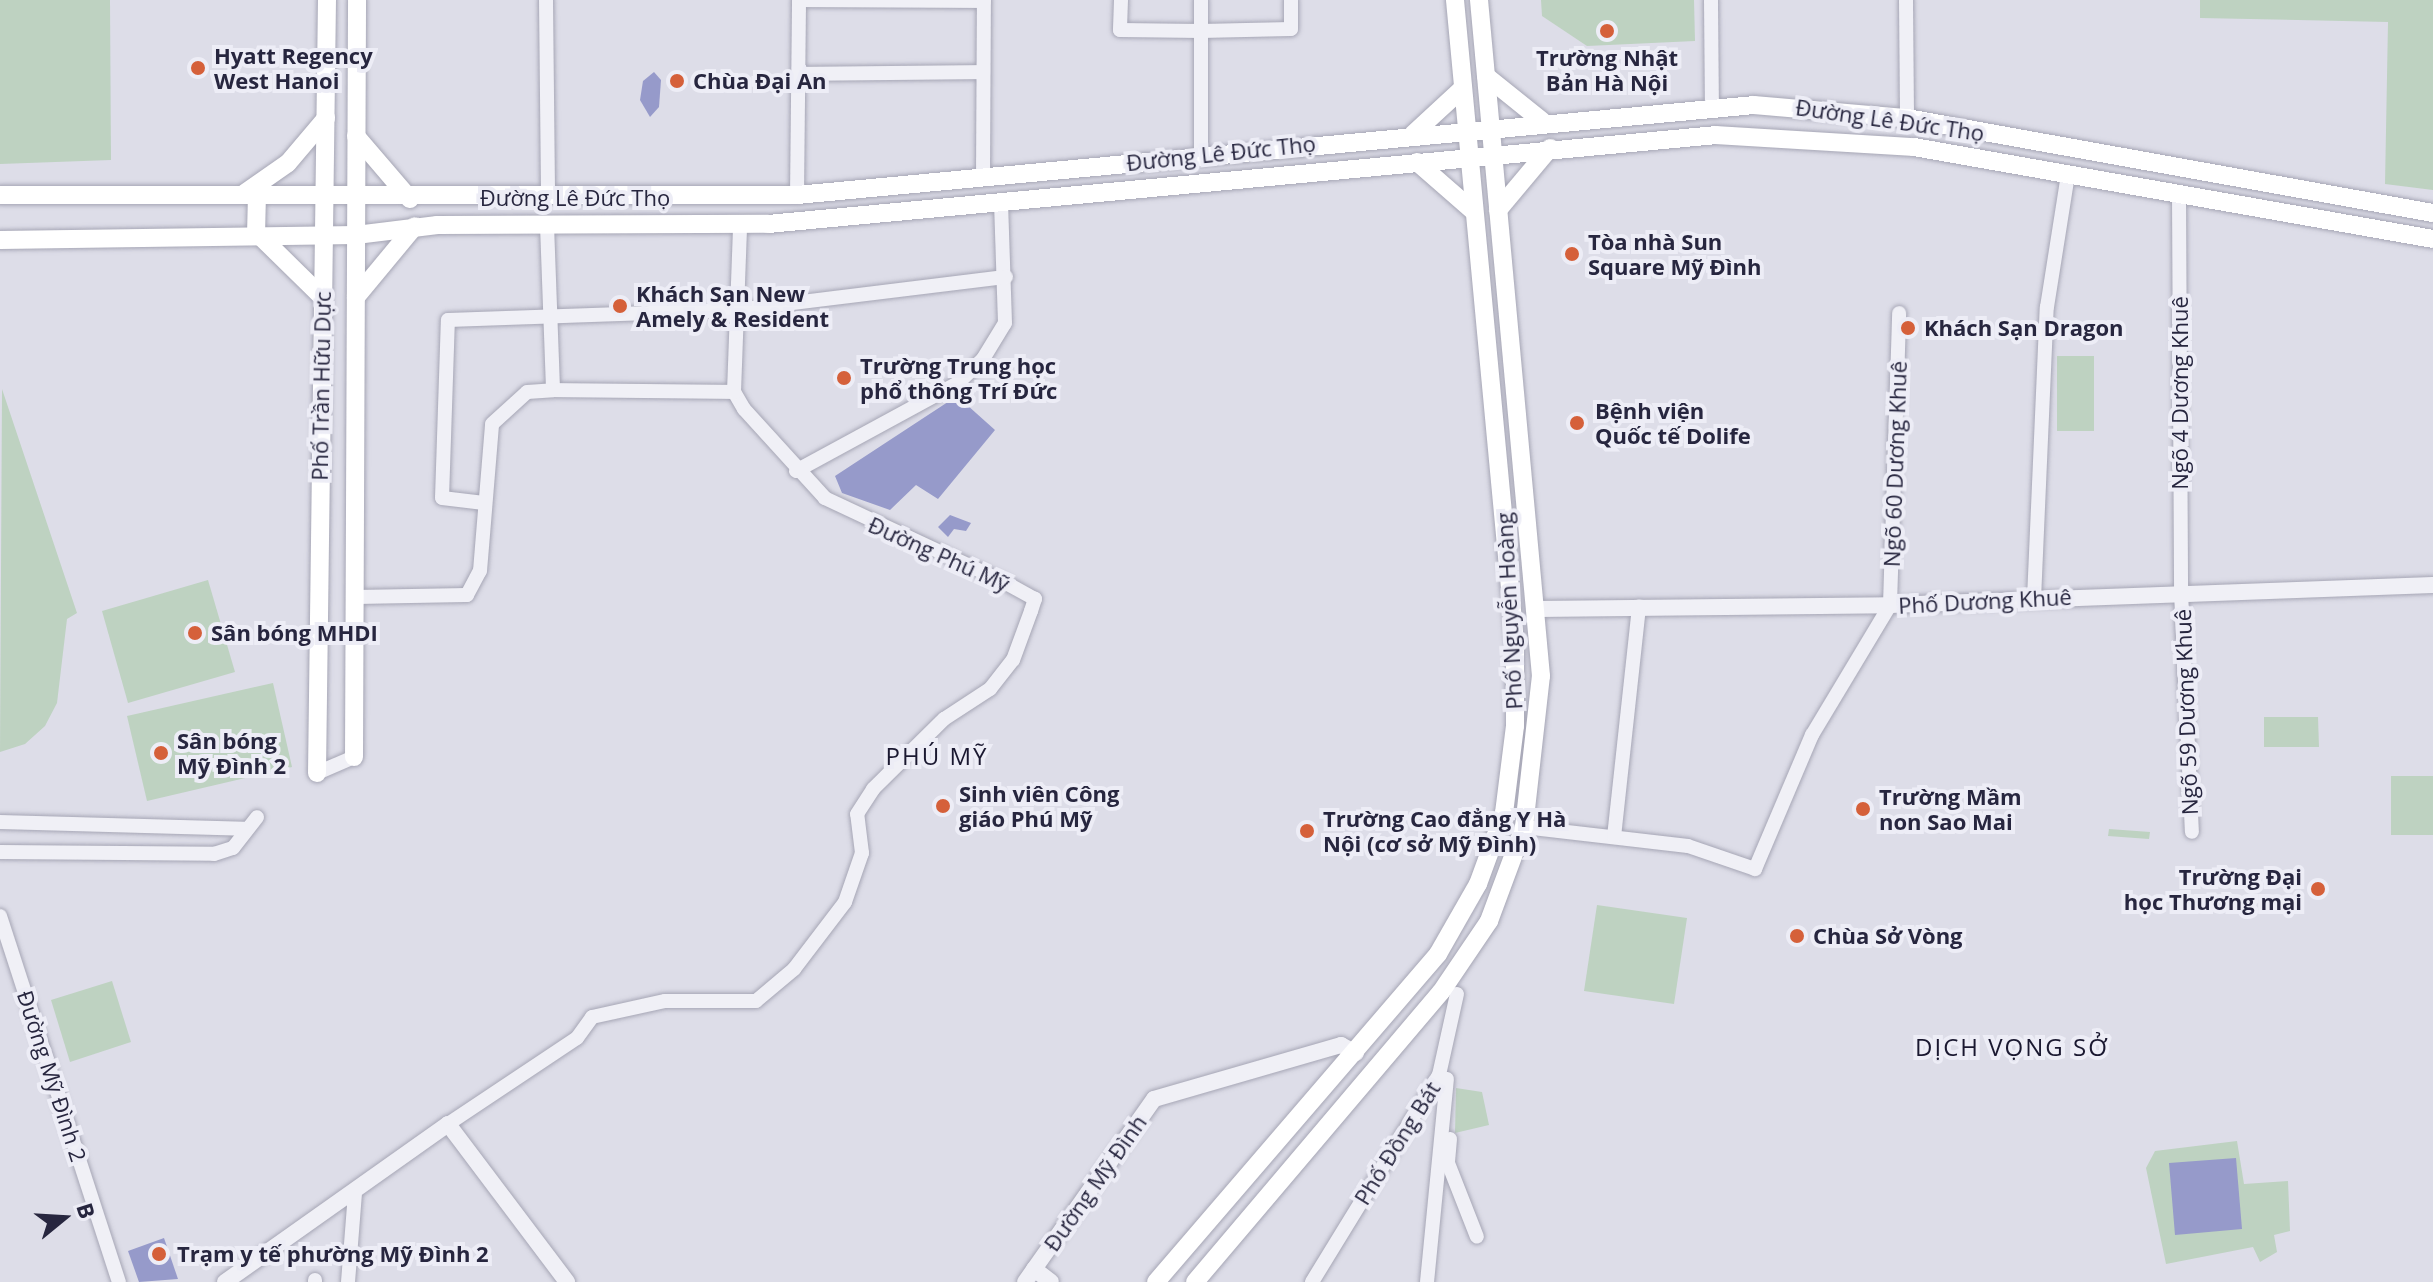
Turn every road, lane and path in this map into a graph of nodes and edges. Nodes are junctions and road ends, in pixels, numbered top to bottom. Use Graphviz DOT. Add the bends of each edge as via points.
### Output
graph roads {
  1 [pos="327,0"];
  2 [pos="357,0"];
  3 [pos="546,0"];
  4 [pos="799,0"];
  5 [pos="984,0"];
  6 [pos="1121,0"];
  7 [pos="1201,0"];
  8 [pos="1291,0"];
  9 [pos="1455,0"];
  10 [pos="1479,0"];
  11 [pos="1711,0"];
  12 [pos="1906,0"];
  13 [pos="1201,31"];
  14 [pos="983,72"];
  15 [pos="798,74"];
  16 [pos="1486,76"];
  17 [pos="1463,88"];
  18 [pos="356,105"];
  19 [pos="1712,107"];
  20 [pos="326,112"];
  21 [pos="1907,118"];
  22 [pos="1542,121"];
  23 [pos="1491,127"];
  24 [pos="1468,129"];
  25 [pos="1413,134"];
  26 [pos="356,136"];
  27 [pos="1550,148"];
  28 [pos="1201,154"];
  29 [pos="1492,154"];
  30 [pos="1469,156"];
  31 [pos="1417,162"];
  32 [pos="2068,175"];
  33 [pos="983,176"];
  34 [pos="251,193"];
  35 [pos="325,193"];
  36 [pos="2179,194"];
  37 [pos="0,195"];
  38 [pos="356,195"];
  39 [pos="797,195"];
  40 [pos="548,197"];
  41 [pos="410,199"];
  42 [pos="431,199"];
  43 [pos="1001,203"];
  44 [pos="1472,210"];
  45 [pos="1498,210"];
  46 [pos="2429,213"];
  47 [pos="423,225"];
  48 [pos="547,225"];
  49 [pos="740,225"];
  50 [pos="257,235"];
  51 [pos="324,235"];
  52 [pos="356,235"];
  53 [pos="2428,238"];
  54 [pos="0,240"];
  55 [pos="1006,277"];
  56 [pos="322,297"];
  57 [pos="356,297"];
  58 [pos="736,310"];
  59 [pos="1899,313"];
  60 [pos="545,319"];
  61 [pos="553,390"];
  62 [pos="734,392"];
  63 [pos="796,471"];
  64 [pos="1526,478"];
  65 [pos="1501,480"];
  66 [pos="484,503"];
  67 [pos="2433,585"];
  68 [pos="2181,592"];
  69 [pos="356,597"];
  70 [pos="2034,599"];
  71 [pos="1890,605"];
  72 [pos="1639,606"];
  73 [pos="1537,609"];
  74 [pos="354,757"];
  75 [pos="317,773"];
  76 [pos="257,817"];
  77 [pos="0,822"];
  78 [pos="1524,827"];
  79 [pos="244,829"];
  80 [pos="2192,832"];
  81 [pos="1614,837"];
  82 [pos="0,852"];
  83 [pos="0,916"];
  84 [pos="1457,994"];
  85 [pos="1356,1053"];
  86 [pos="448,1124"];
  87 [pos="355,1194"];
  88 [pos="1477,1237"];
  89 [pos="1029,1276"];
  90 [pos="119,1282"];
  91 [pos="225,1282"];
  92 [pos="348,1282"];
  93 [pos="567,1282"];
  94 [pos="1051,1282"];
  95 [pos="1156,1282"];
  96 [pos="1195,1282"];
  97 [pos="1312,1282"];
  98 [pos="1427,1282"];
  1 -- 20 [label="main road, Phố Trần Hữu Dực"];
  2 -- 18 [label="main road, Phố Trần Hữu Dực"];
  3 -- 40 [label="street"];
  4 -- 5 [label="street"];
  4 -- 15 [label="street"];
  5 -- 14 [label="street"];
  6 -- 13 [label="street" via="1120,30"];
  7 -- 13 [label="street"];
  8 -- 13 [label="street" via="1291,29"];
  9 -- 17 [label="main road, Phố Nguyễn Hoàng"];
  10 -- 16 [label="main road, Phố Nguyễn Hoàng"];
  11 -- 19 [label="street"];
  12 -- 21 [label="street"];
  13 -- 28 [label="street"];
  14 -- 15 [label="street"];
  14 -- 33 [label="street"];
  15 -- 39 [label="street"];
  16 -- 22 [label="main road"];
  16 -- 23 [label="main road, Phố Nguyễn Hoàng"];
  17 -- 24 [label="main road, Phố Nguyễn Hoàng"];
  17 -- 25 [label="main road"];
  18 -- 20 [label="main road"];
  18 -- 26 [label="main road, Phố Trần Hữu Dực"];
  19 -- 21 [label="main road, Đường Lê Đức Thọ" via="1830,108"];
  19 -- 22 [label="main road, Đường Lê Đức Thọ"];
  20 -- 34 [label="main road" via="285,165"];
  20 -- 35 [label="main road, Phố Trần Hữu Dực"];
  21 -- 46 [label="main road, Đường Lê Đức Thọ"];
  22 -- 23 [label="main road, Đường Lê Đức Thọ"];
  23 -- 24 [label="main road, Đường Lê Đức Thọ"];
  23 -- 29 [label="main road, Phố Nguyễn Hoàng"];
  24 -- 25 [label="main road, Đường Lê Đức Thọ"];
  24 -- 30 [label="main road, Phố Nguyễn Hoàng"];
  25 -- 28 [label="main road, Đường Lê Đức Thọ"];
  26 -- 38 [label="main road, Phố Trần Hữu Dực"];
  26 -- 41 [label="main road"];
  27 -- 29 [label="main road, Đường Lê Đức Thọ"];
  27 -- 32 [label="main road, Đường Lê Đức Thọ" via="1683,136 1818,136"];
  27 -- 45 [label="main road"];
  28 -- 33 [label="main road, Đường Lê Đức Thọ"];
  29 -- 30 [label="main road, Đường Lê Đức Thọ"];
  29 -- 45 [label="main road, Phố Nguyễn Hoàng"];
  30 -- 31 [label="main road, Đường Lê Đức Thọ"];
  30 -- 44 [label="main road, Phố Nguyễn Hoàng"];
  31 -- 43 [label="main road, Đường Lê Đức Thọ"];
  31 -- 44 [label="main road"];
  32 -- 36 [label="main road, Đường Lê Đức Thọ"];
  32 -- 70 [label="street" via="2047,307"];
  33 -- 39 [label="main road, Đường Lê Đức Thọ"];
  34 -- 35 [label="main road, Đường Lê Đức Thọ"];
  34 -- 37 [label="main road, Đường Lê Đức Thọ"];
  34 -- 50 [label="main road"];
  35 -- 38 [label="main road, Đường Lê Đức Thọ"];
  35 -- 51 [label="main road, Phố Trần Hữu Dực"];
  36 -- 53 [label="main road, Đường Lê Đức Thọ"];
  36 -- 68 [label="street, Ngõ 4 Dương Khuê"];
  38 -- 41 [label="main road, Đường Lê Đức Thọ"];
  38 -- 52 [label="main road, Phố Trần Hữu Dực"];
  39 -- 40 [label="main road, Đường Lê Đức Thọ"];
  40 -- 42 [label="main road, Đường Lê Đức Thọ"];
  41 -- 42 [label="main road, Đường Lê Đức Thọ"];
  42 -- 47 [label="main road"];
  43 -- 49 [label="main road, Đường Lê Đức Thọ"];
  43 -- 55 [label="street"];
  44 -- 65 [label="main road, Phố Nguyễn Hoàng"];
  45 -- 64 [label="main road, Phố Nguyễn Hoàng"];
  46 -- 53 [label="main road"];
  47 -- 48 [label="main road, Đường Lê Đức Thọ"];
  47 -- 52 [label="main road, Đường Lê Đức Thọ"];
  47 -- 57 [label="main road"];
  48 -- 49 [label="main road, Đường Lê Đức Thọ"];
  48 -- 60 [label="street"];
  49 -- 58 [label="street"];
  50 -- 51 [label="main road, Đường Lê Đức Thọ"];
  50 -- 54 [label="main road, Đường Lê Đức Thọ"];
  50 -- 56 [label="main road"];
  51 -- 52 [label="main road, Đường Lê Đức Thọ"];
  51 -- 56 [label="main road, Phố Trần Hữu Dực"];
  52 -- 57 [label="main road, Phố Trần Hữu Dực"];
  55 -- 58 [label="street"];
  55 -- 63 [label="street" via="1005,323 958,383"];
  56 -- 75 [label="main road, Phố Trần Hữu Dực"];
  57 -- 69 [label="main road, Phố Trần Hữu Dực"];
  58 -- 60 [label="street"];
  58 -- 62 [label="street"];
  59 -- 71 [label="street, Ngõ 60 Dương Khuê"];
  60 -- 61 [label="street"];
  60 -- 66 [label="street" via="448,320 442,498"];
  61 -- 62 [label="street"];
  61 -- 66 [label="street" via="527,392 492,424"];
  62 -- 63 [label="street, Đường Phú Mỹ"];
  63 -- 86 [label="street, Đường Phú Mỹ" via="862,520 1035,599 1013,660 990,689 944,719 873,789 857,814 862,853 845,902 794,969 756,1001 665,1001 592,1017 577,1038"];
  64 -- 65 [label="street"];
  64 -- 73 [label="main road, Phố Nguyễn Hoàng"];
  65 -- 85 [label="main road, Phố Nguyễn Hoàng" via="1517,687 1504,813 1459,922"];
  66 -- 69 [label="street" via="480,571 467,595"];
  67 -- 68 [label="street, Phố Dương Khuê"];
  68 -- 70 [label="street, Phố Dương Khuê"];
  68 -- 80 [label="street, Ngõ 59 Dương Khuê"];
  69 -- 74 [label="main road, Phố Trần Hữu Dực"];
  70 -- 71 [label="street, Phố Dương Khuê"];
  71 -- 72 [label="street, Phố Dương Khuê"];
  71 -- 81 [label="street, Ngõ 60 Dương Khuê" via="1812,735 1755,869 1688,846"];
  72 -- 73 [label="street, Phố Dương Khuê"];
  72 -- 81 [label="street"];
  73 -- 78 [label="main road, Phố Nguyễn Hoàng" via="1540,725"];
  74 -- 75 [label="street"];
  76 -- 79 [label="street"];
  77 -- 79 [label="street"];
  78 -- 81 [label="street"];
  78 -- 96 [label="main road, Phố Nguyễn Hoàng" via="1489,921 1441,992"];
  79 -- 82 [label="street" via="233,848 214,854"];
  83 -- 90 [label="street, Đường Mỹ Đình 2"];
  84 -- 97 [label="street, Phố Đồng Bát" via="1439,1075"];
  85 -- 89 [label="street, Đường Mỹ Đình" via="1341,1045 1154,1099"];
  85 -- 95 [label="main road, Phố Nguyễn Hoàng"];
  86 -- 87 [label="street"];
  86 -- 93 [label="street"];
  87 -- 91 [label="street"];
  87 -- 92 [label="street"];
  88 -- 98 [label="street" via="1448,1163 1451,1080"];
  89 -- 94 [label="street"];
}
